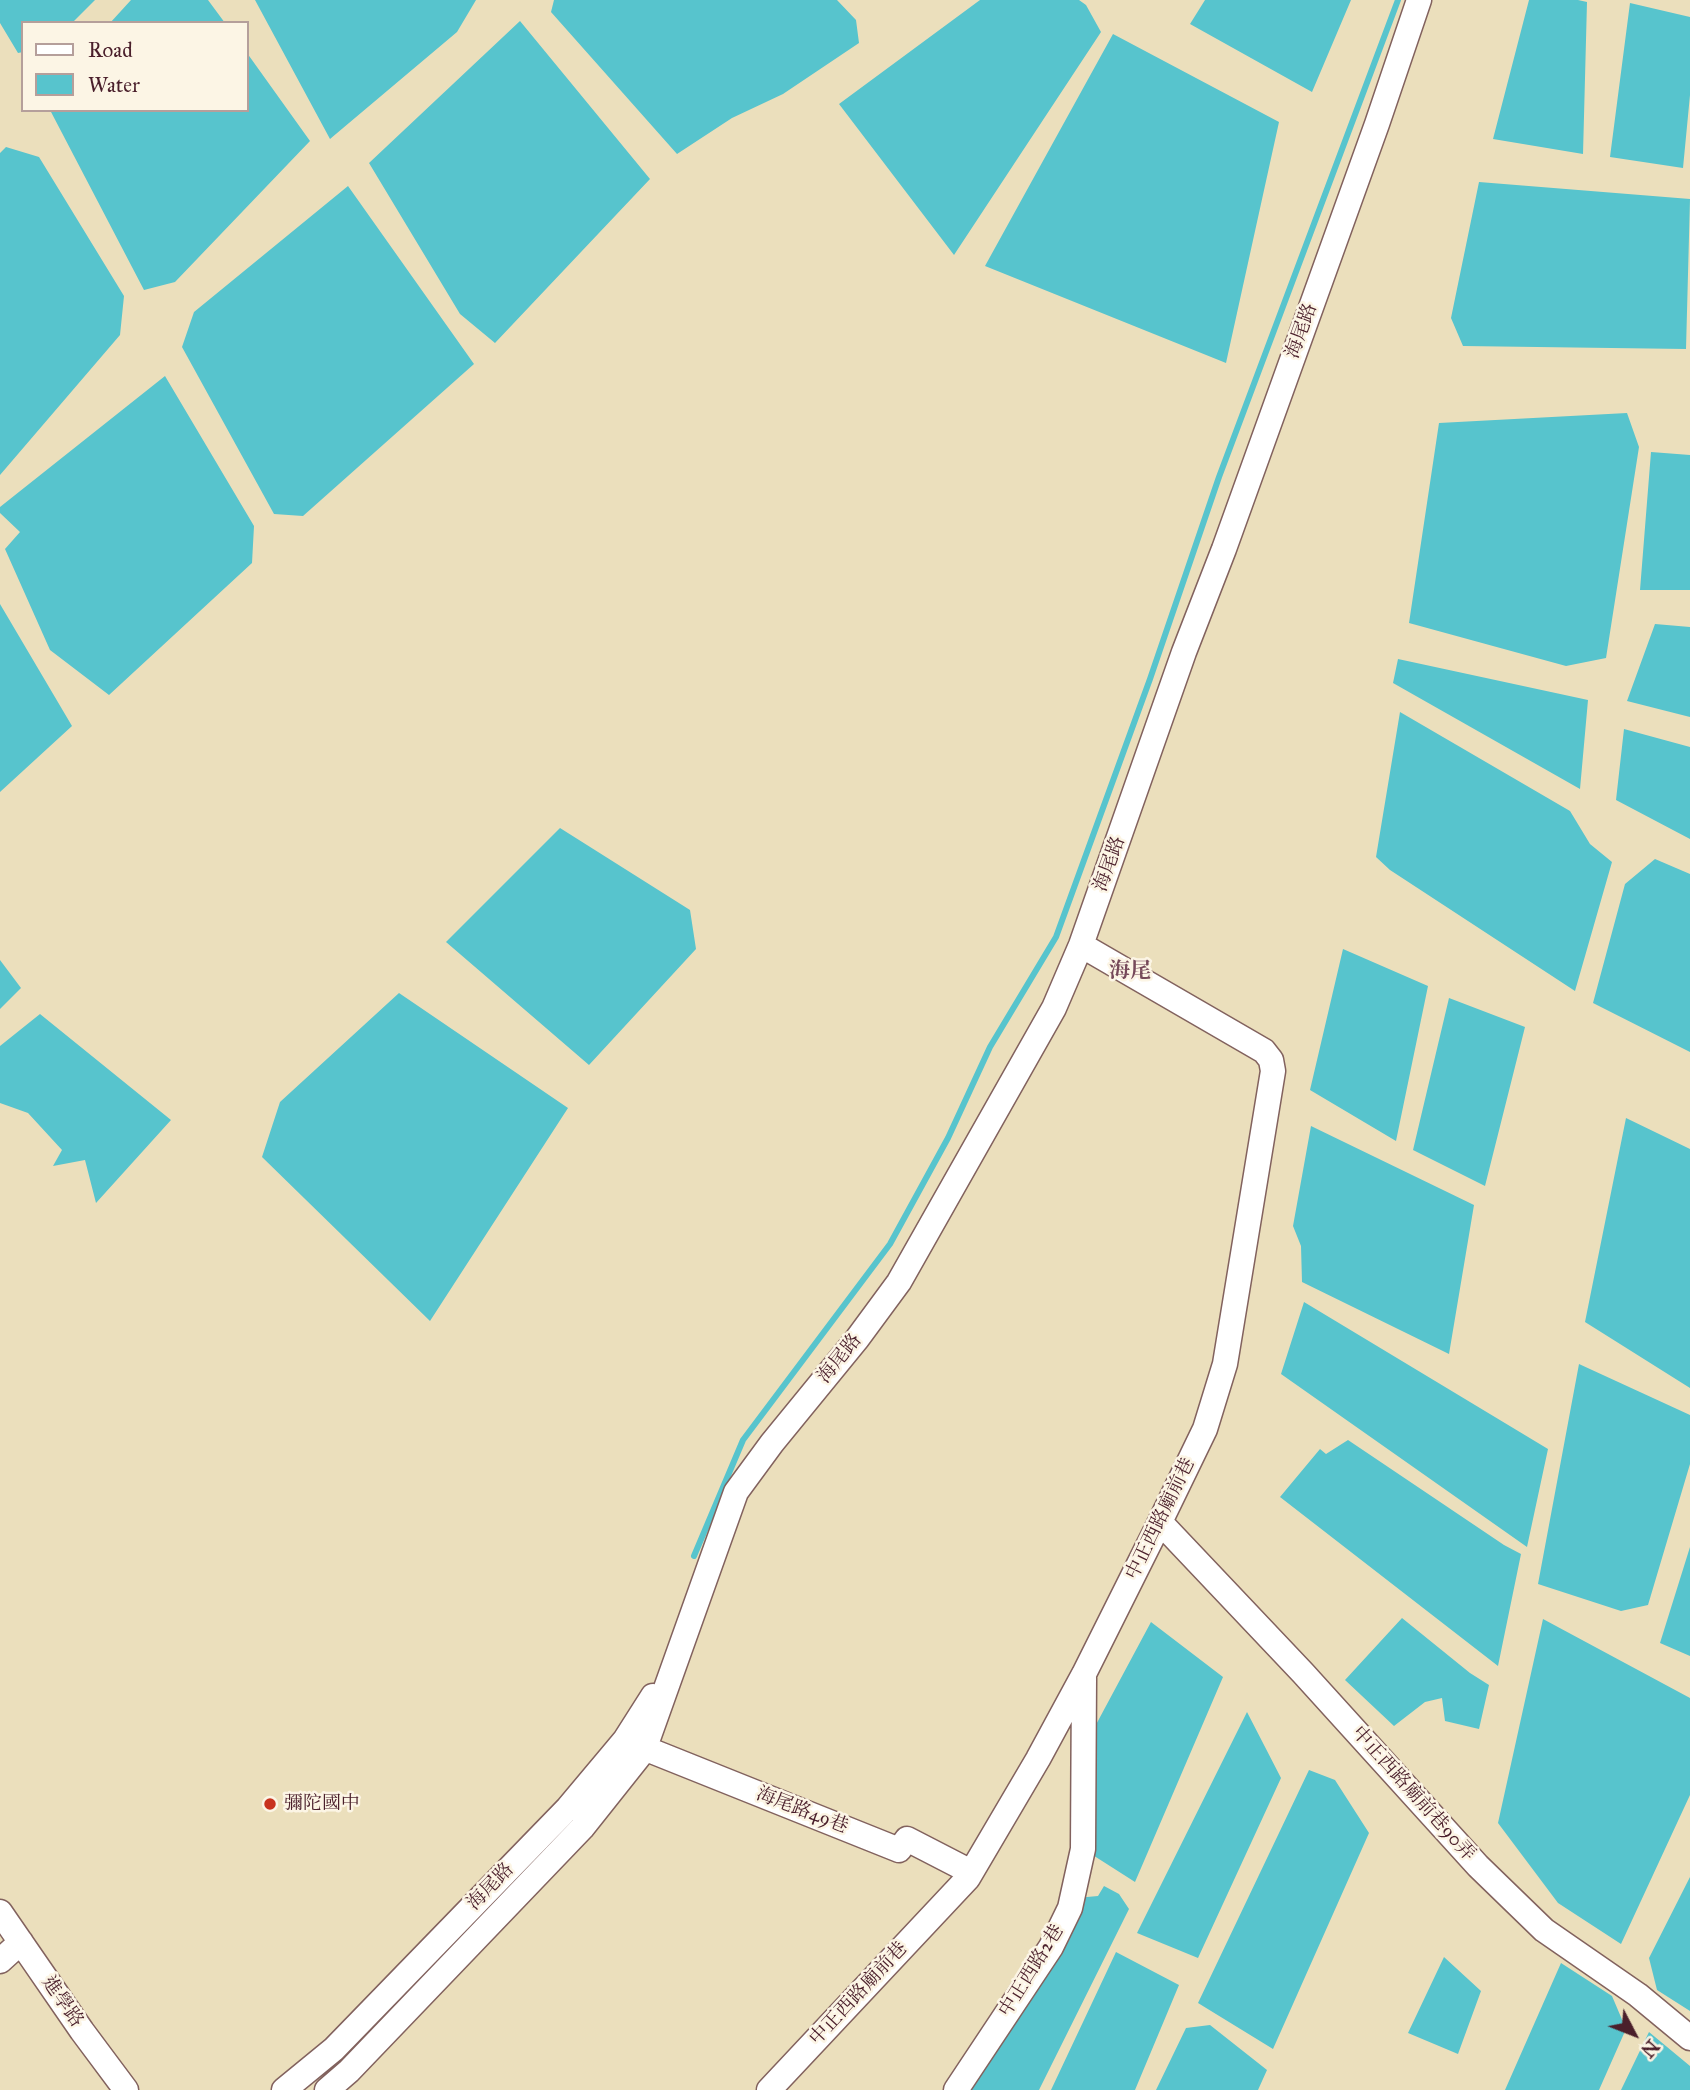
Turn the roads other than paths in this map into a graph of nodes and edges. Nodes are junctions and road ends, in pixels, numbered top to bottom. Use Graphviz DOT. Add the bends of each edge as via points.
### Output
graph roads {
  1 [pos="1419,0"];
  2 [pos="1081,946"];
  3 [pos="1160,1522"];
  4 [pos="1084,1674"];
  5 [pos="634,1745"];
  6 [pos="971,1872"];
  7 [pos="0,1912"];
  8 [pos="21,1942"];
  9 [pos="0,1961"];
  10 [pos="1690,2038"];
  11 [pos="126,2090"];
  12 [pos="284,2090"];
  13 [pos="327,2090"];
  14 [pos="769,2090"];
  15 [pos="956,2090"];
  1 -- 2 [label="street, 海尾路"];
  2 -- 3 [label="street, 中正西路廟前巷" via="1264,1051 1273,1071 1225,1364 1205,1429"];
  2 -- 5 [label="street, 海尾路" via="1054,1008 899,1282 736,1492 675,1663"];
  3 -- 4 [label="street, 中正西路廟前巷"];
  3 -- 10 [label="street, 中正西路廟前巷90弄" via="1478,1866 1544,1930 1638,1994"];
  4 -- 6 [label="street, 中正西路廟前巷"];
  4 -- 15 [label="street, 中正西路2巷" via="1083,1850 1070,1908 1051,1947"];
  5 -- 6 [label="street, 海尾路49巷" via="899,1850 907,1839"];
  5 -- 12 [label="street, 海尾路" via="334,2049"];
  5 -- 13 [label="street, 海尾路" via="582,1828"];
  6 -- 14 [label="street, 中正西路廟前巷"];
  7 -- 8 [label="street, 進學路"];
  8 -- 9 [label="street"];
  8 -- 11 [label="street, 進學路"];
}
